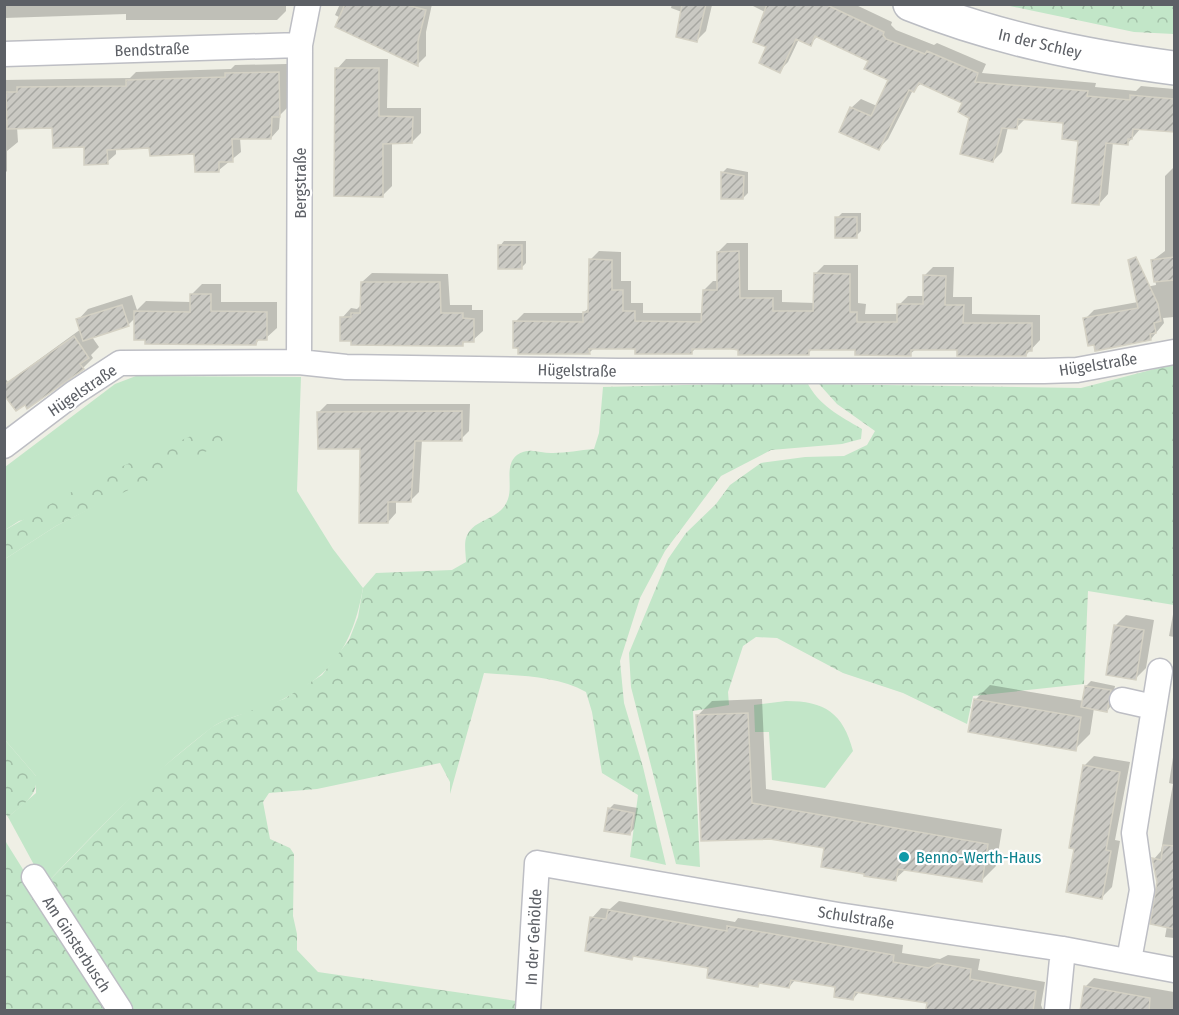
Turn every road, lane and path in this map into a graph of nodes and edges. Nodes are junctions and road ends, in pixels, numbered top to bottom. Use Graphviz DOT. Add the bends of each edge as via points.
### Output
graph roads {
  1 [pos="308,4"];
  2 [pos="910,4"];
  3 [pos="300,45"];
  4 [pos="4,54"];
  5 [pos="1174,68"];
  6 [pos="1174,352"];
  7 [pos="299,362"];
  8 [pos="4,446"];
  9 [pos="1160,671"];
  10 [pos="1122,700"];
  11 [pos="1153,707"];
  12 [pos="537,863"];
  13 [pos="34,877"];
  14 [pos="1064,949"];
  15 [pos="1129,960"];
  16 [pos="1174,970"];
  17 [pos="120,1011"];
  18 [pos="528,1011"];
  19 [pos="1057,1011"];
  1 -- 3 [label="street, Bergstraße"];
  2 -- 5 [label="street, In der Schley" via="1019,40"];
  3 -- 4 [label="street, Bendstraße"];
  3 -- 7 [label="street, Bergstraße"];
  6 -- 7 [label="street, Hügelstraße" via="1077,370 1044,371 618,371 346,367"];
  7 -- 8 [label="street, Hügelstraße" via="120,363"];
  9 -- 11 [label="street"];
  10 -- 11 [label="street"];
  11 -- 15 [label="street" via="1134,833 1142,890"];
  12 -- 14 [label="street, Schulstraße"];
  12 -- 18 [label="street, In der Gehölde"];
  13 -- 17 [label="street, Am Ginsterbusch"];
  14 -- 15 [label="street, Schulstraße"];
  14 -- 19 [label="street"];
  15 -- 16 [label="street, Schulstraße"];
}
